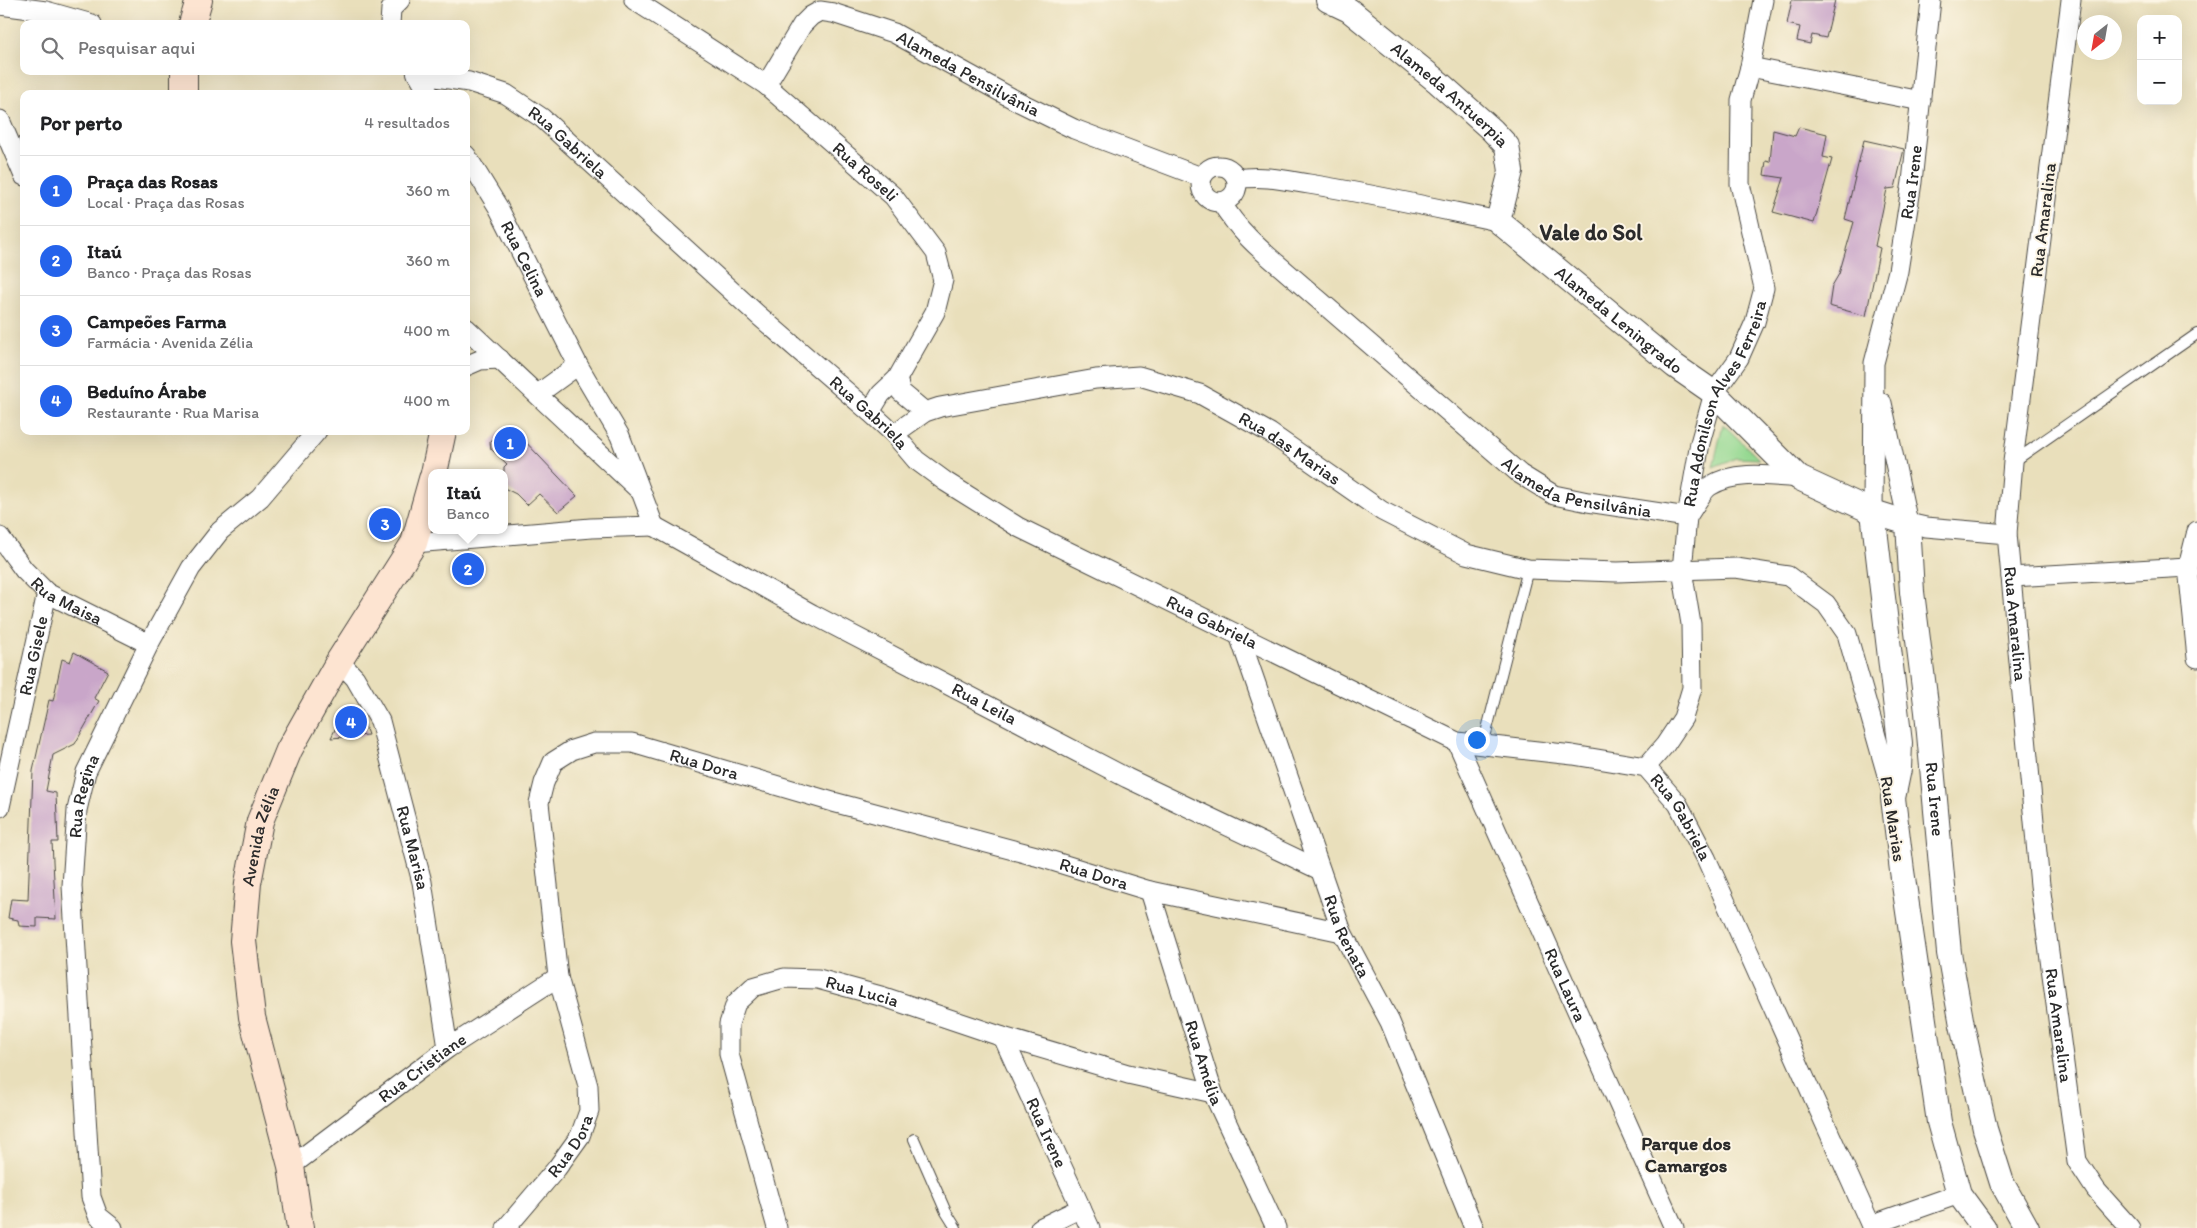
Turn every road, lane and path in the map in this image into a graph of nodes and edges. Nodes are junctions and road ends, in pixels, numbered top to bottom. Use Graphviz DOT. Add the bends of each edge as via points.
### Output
graph roads {
  1 [pos="199,0"];
  2 [pos="400,0"];
  3 [pos="634,0"];
  4 [pos="1328,0"];
  5 [pos="1763,0"];
  6 [pos="1931,0"];
  7 [pos="2071,0"];
  8 [pos="0,5"];
  9 [pos="1351,5"];
  10 [pos="78,20"];
  11 [pos="193,20"];
  12 [pos="390,20"];
  13 [pos="1750,67"];
  14 [pos="184,75"];
  15 [pos="419,75"];
  16 [pos="433,75"];
  17 [pos="766,85"];
  18 [pos="184,90"];
  19 [pos="427,90"];
  20 [pos="1921,101"];
  21 [pos="0,120"];
  22 [pos="470,162"];
  23 [pos="20,167"];
  24 [pos="1202,177"];
  25 [pos="1237,179"];
  26 [pos="1221,202"];
  27 [pos="1498,221"];
  28 [pos="470,332"];
  29 [pos="2197,334"];
  30 [pos="500,358"];
  31 [pos="1874,363"];
  32 [pos="470,364"];
  33 [pos="578,365"];
  34 [pos="897,379"];
  35 [pos="1714,392"];
  36 [pos="538,394"];
  37 [pos="870,412"];
  38 [pos="925,412"];
  39 [pos="894,434"];
  40 [pos="314,435"];
  41 [pos="442,435"];
  42 [pos="2013,462"];
  43 [pos="435,469"];
  44 [pos="1799,478"];
  45 [pos="640,491"];
  46 [pos="428,494"];
  47 [pos="1874,512"];
  48 [pos="1687,517"];
  49 [pos="1908,523"];
  50 [pos="654,526"];
  51 [pos="2197,531"];
  52 [pos="2007,534"];
  53 [pos="0,537"];
  54 [pos="414,543"];
  55 [pos="2188,567"];
  56 [pos="1528,569"];
  57 [pos="1682,570"];
  58 [pos="2010,577"];
  59 [pos="47,593"];
  60 [pos="1239,635"];
  61 [pos="149,644"];
  62 [pos="2197,658"];
  63 [pos="339,661"];
  64 [pos="1457,742"];
  65 [pos="1483,745"];
  66 [pos="1646,767"];
  67 [pos="1893,798"];
  68 [pos="0,807"];
  69 [pos="1940,866"];
  70 [pos="1320,870"];
  71 [pos="1902,871"];
  72 [pos="1150,891"];
  73 [pos="1946,924"];
  74 [pos="1342,932"];
  75 [pos="1912,933"];
  76 [pos="558,977"];
  77 [pos="1003,1037"];
  78 [pos="448,1048"];
  79 [pos="1214,1093"];
  80 [pos="914,1140"];
  81 [pos="291,1166"];
  82 [pos="1958,1194"];
  83 [pos="1081,1208"];
  84 [pos="1871,1226"];
  85 [pos="110,1227"];
  86 [pos="300,1228"];
  87 [pos="506,1228"];
  88 [pos="778,1228"];
  89 [pos="956,1228"];
  90 [pos="1040,1228"];
  91 [pos="1090,1228"];
  92 [pos="1276,1228"];
  93 [pos="1474,1228"];
  94 [pos="1674,1228"];
  95 [pos="1984,1228"];
  96 [pos="2027,1228"];
  97 [pos="2130,1228"];
  1 -- 11 [label="main road"];
  2 -- 12 [label="street" via="391,9"];
  3 -- 17 [label="street, Rua Roseli"];
  4 -- 9 [label="street, Alameda Antuerpia"];
  5 -- 13 [label="street, Rua Adonilson Alves Ferreira"];
  6 -- 20 [label="street, Rua Irene"];
  7 -- 42 [label="street, Rua Amaralina"];
  8 -- 10 [label="street" via="46,11"];
  9 -- 27 [label="street, Alameda Antuerpia" via="1507,146 1511,171"];
  13 -- 20 [label="street"];
  13 -- 35 [label="street, Rua Adonilson Alves Ferreira" via="1741,100 1740,184 1764,288 1755,322 1739,358"];
  14 -- 18 [label="main road"];
  15 -- 19 [label="street"];
  16 -- 37 [label="street, Rua Gabriela" via="506,94 542,118 758,315"];
  17 -- 24 [label="street, Alameda Pensilvânia" via="811,16 820,11 833,13 894,33 1016,101 1074,128"];
  17 -- 34 [label="street, Rua Roseli" via="893,196 936,253 943,280 935,312"];
  20 -- 31 [label="street, Rua Irene" via="1898,271"];
  21 -- 23 [label="street"];
  22 -- 33 [label="street, Rua Celina" via="498,207"];
  24 -- 25 [label="street" via="1212,166 1222,165 1232,170"];
  24 -- 26 [label="street" via="1202,193 1210,200"];
  25 -- 26 [label="street" via="1236,190"];
  25 -- 27 [label="street, Alameda Leningrado" via="1254,176 1276,178 1345,189"];
  26 -- 48 [label="street, Alameda Pensilvânia" via="1250,241 1520,474 1554,495"];
  27 -- 35 [label="street, Alameda Leningrado" via="1675,366"];
  28 -- 30 [label="street"];
  29 -- 42 [label="lane"];
  30 -- 32 [label="street"];
  30 -- 36 [label="street"];
  31 -- 47 [label="street, Rua Irene"];
  31 -- 49 [label="street, Rua Irene"];
  33 -- 36 [label="street"];
  33 -- 45 [label="street, Rua Celina" via="620,436"];
  34 -- 37 [label="street, Rua Roseli" via="881,394"];
  34 -- 38 [label="street" via="902,392"];
  35 -- 44 [label="street, Alameda Leningrado"];
  35 -- 48 [label="street, Rua Adonilson Alves Ferreira" via="1700,443"];
  36 -- 45 [label="street"];
  37 -- 39 [label="street, Rua Gabriela"];
  38 -- 39 [label="street, Rua das Marias"];
  38 -- 56 [label="street, Rua das Marias" via="1096,379 1139,376 1200,394 1270,433 1382,510 1466,554"];
  39 -- 60 [label="street, Rua Gabriela" via="916,460 938,477 1018,527"];
  40 -- 61 [label="street, Rua Regina" via="260,498 220,531 192,568"];
  41 -- 43 [label="main road"];
  42 -- 52 [label="street, Rua Amaralina"];
  44 -- 47 [label="street"];
  44 -- 48 [label="street" via="1734,477 1709,486"];
  45 -- 50 [label="street, Rua Celina"];
  46 -- 54 [label="main road, Avenida Zélia"];
  47 -- 49 [label="street"];
  47 -- 67 [label="street, Rua Irene" via="1900,742"];
  48 -- 57 [label="street, Rua Adonilson Alves Ferreira"];
  49 -- 52 [label="street"];
  49 -- 69 [label="street, Rua Irene"];
  50 -- 54 [label="street"];
  50 -- 70 [label="street, Rua Leila" via="812,614 1118,774"];
  51 -- 55 [label="street"];
  52 -- 58 [label="street, Rua Amaralina"];
  53 -- 59 [label="street, Rua Maisa" via="24,570"];
  54 -- 63 [label="main road, Avenida Zélia"];
  55 -- 58 [label="street"];
  55 -- 62 [label="street"];
  56 -- 57 [label="street, Rua das Marias"];
  56 -- 65 [label="lane"];
  57 -- 66 [label="street, Rua Adonilson Alves Ferreira" via="1691,624 1692,688 1683,718"];
  57 -- 67 [label="street, Rua Marias" via="1736,568 1788,576 1826,604 1847,634"];
  58 -- 97 [label="street, Rua Amaralina" via="2040,884 2077,1161 2096,1190"];
  59 -- 61 [label="street, Rua Maisa"];
  59 -- 68 [label="street, Rua Gisele"];
  60 -- 64 [label="street, Rua Gabriela"];
  60 -- 70 [label="street, Rua Renata"];
  61 -- 85 [label="street, Rua Regina" via="86,772 77,810 72,886 91,1197 98,1216"];
  63 -- 78 [label="street, Rua Marisa" via="368,698 382,730 422,882"];
  63 -- 81 [label="main road, Avenida Zélia" via="288,750 260,821 248,883 242,941 252,1017"];
  64 -- 65 [label="street, Rua Gabriela"];
  64 -- 94 [label="street, Rua Laura"];
  65 -- 66 [label="street, Rua Gabriela"];
  66 -- 84 [label="street, Rua Gabriela" via="1678,804 1706,858"];
  67 -- 71 [label="street, Rua Marias"];
  69 -- 71 [label="street"];
  69 -- 73 [label="street, Rua Irene"];
  70 -- 74 [label="street, Rua Renata"];
  71 -- 75 [label="street, Rua Marias"];
  72 -- 74 [label="street, Rua Dora"];
  72 -- 76 [label="street, Rua Dora" via="632,743 594,743 572,750 553,762 539,803"];
  72 -- 79 [label="street, Rua Amélia"];
  73 -- 75 [label="street"];
  73 -- 96 [label="street, Rua Irene" via="1962,1025 1985,1129 2002,1183"];
  74 -- 93 [label="street, Rua Renata" via="1390,1022"];
  75 -- 82 [label="street, Rua Marias" via="1939,1122"];
  76 -- 78 [label="street, Rua Cristiane"];
  76 -- 87 [label="street, Rua Dora" via="588,1086 589,1111 580,1136"];
  77 -- 79 [label="street, Rua Lucia" via="1128,1074"];
  77 -- 83 [label="street, Rua Irene"];
  77 -- 88 [label="street, Rua Lucia" via="818,978 784,978 753,987 736,1003 729,1024 730,1054"];
  78 -- 81 [label="street, Rua Cristiane"];
  79 -- 92 [label="street, Rua Amélia"];
  80 -- 89 [label="lane"];
  81 -- 86 [label="main road, Avenida Zélia"];
  82 -- 84 [label="street"];
  82 -- 95 [label="street"];
  83 -- 90 [label="street"];
  83 -- 91 [label="street, Rua Irene"];
}
